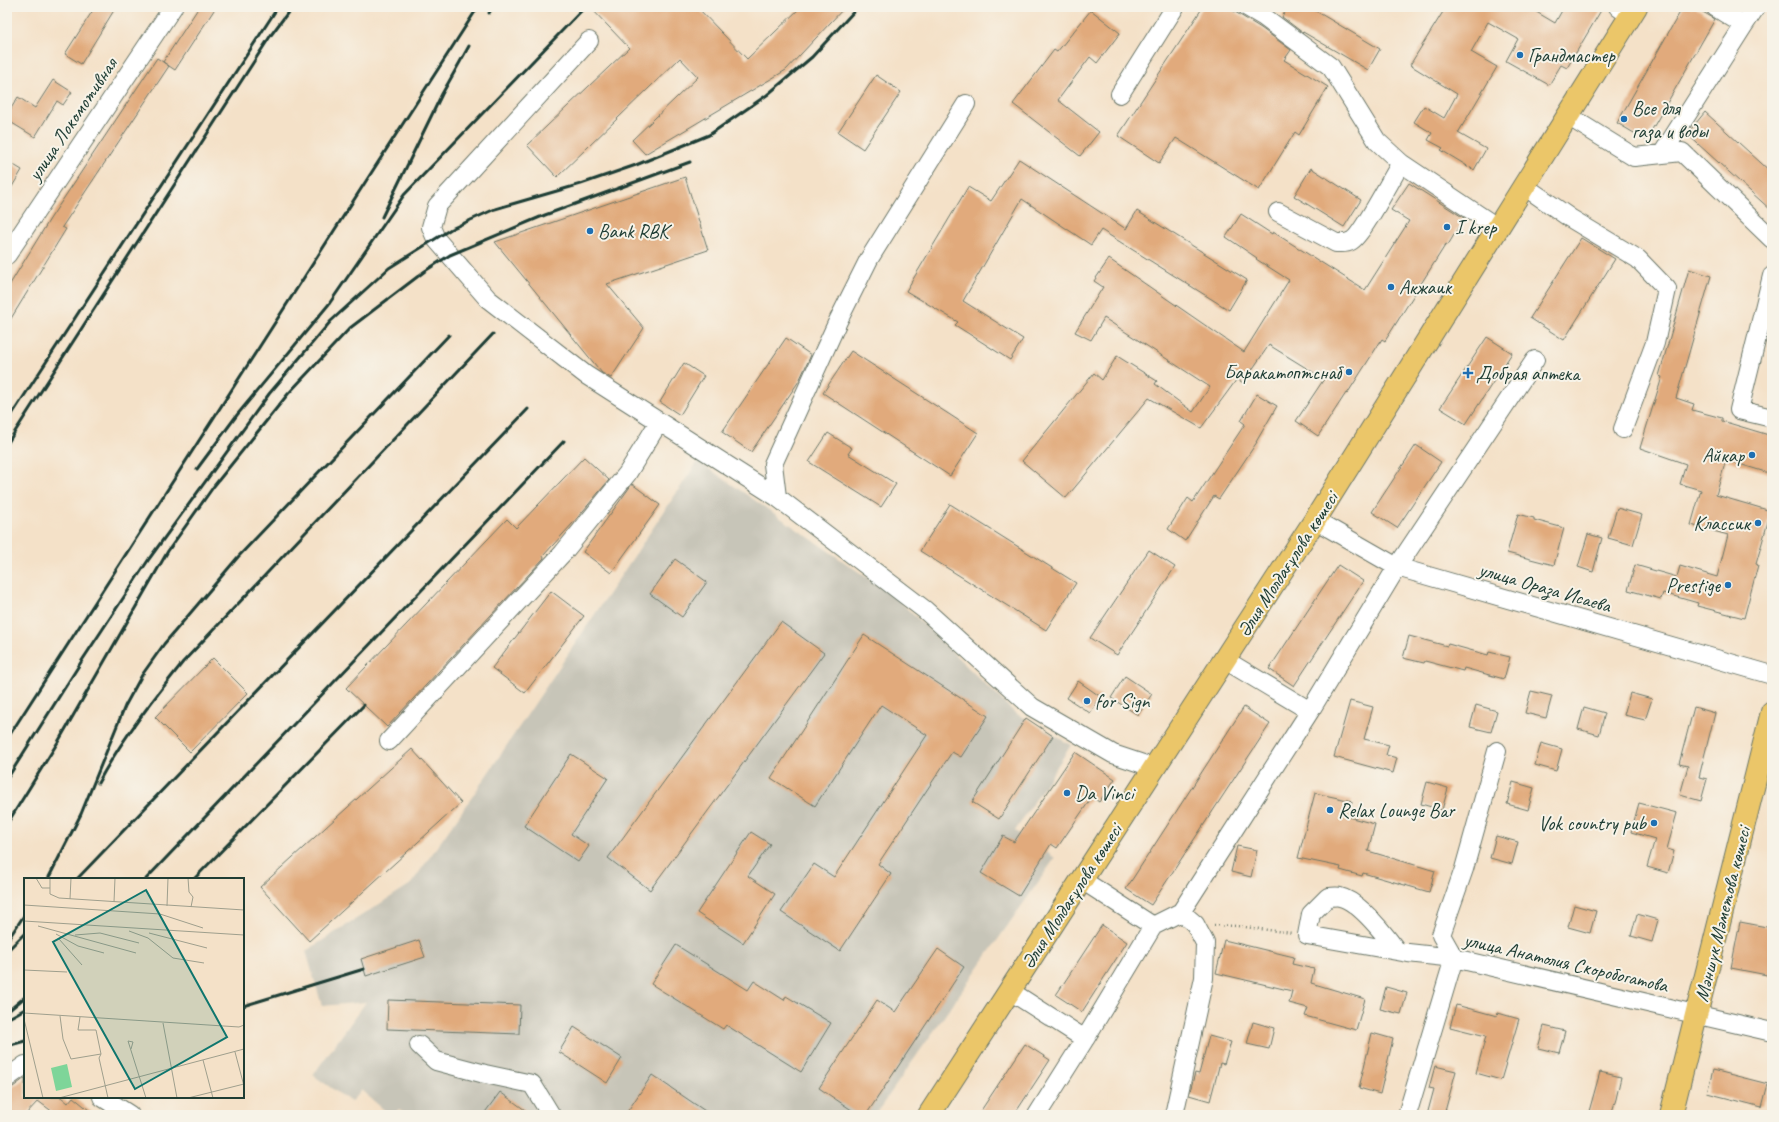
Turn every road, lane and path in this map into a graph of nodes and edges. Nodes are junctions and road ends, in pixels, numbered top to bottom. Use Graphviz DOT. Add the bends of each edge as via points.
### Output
graph roads {
  1 [pos="173,7"];
  2 [pos="1175,7"];
  3 [pos="1247,7"];
  4 [pos="1715,7"];
  5 [pos="1756,7"];
  6 [pos="1628,10"];
  7 [pos="1744,25"];
  8 [pos="589,41"];
  9 [pos="1120,94"];
  10 [pos="966,104"];
  11 [pos="1568,116"];
  12 [pos="1662,154"];
  13 [pos="1401,163"];
  14 [pos="1524,186"];
  15 [pos="1278,212"];
  16 [pos="1498,228"];
  17 [pos="1772,240"];
  18 [pos="7,255"];
  19 [pos="1772,276"];
  20 [pos="1535,360"];
  21 [pos="1772,418"];
  22 [pos="659,422"];
  23 [pos="1623,429"];
  24 [pos="776,497"];
  25 [pos="1316,520"];
  26 [pos="1397,567"];
  27 [pos="1225,660"];
  28 [pos="1772,675"];
  29 [pos="1310,711"];
  30 [pos="1772,712"];
  31 [pos="389,741"];
  32 [pos="1498,751"];
  33 [pos="1155,768"];
  34 [pos="1082,880"];
  35 [pos="1181,912"];
  36 [pos="1196,924"];
  37 [pos="1153,926"];
  38 [pos="1307,935"];
  39 [pos="1397,951"];
  40 [pos="1454,958"];
  41 [pos="1010,991"];
  42 [pos="1697,1014"];
  43 [pos="1772,1032"];
  44 [pos="1085,1039"];
  45 [pos="419,1045"];
  46 [pos="24,1066"];
  47 [pos="7,1078"];
  48 [pos="104,1098"];
  49 [pos="130,1115"];
  50 [pos="551,1115"];
  51 [pos="929,1115"];
  52 [pos="1037,1115"];
  53 [pos="1174,1115"];
  54 [pos="1406,1115"];
  55 [pos="1671,1115"];
  1 -- 18 [label="street, улица Локомотивная"];
  2 -- 9 [label="street"];
  3 -- 13 [label="street" via="1331,68 1377,141"];
  4 -- 7 [label="street"];
  5 -- 7 [label="street"];
  6 -- 11 [label="main road, Әлия Молдағұлова көшесі"];
  7 -- 12 [label="street"];
  8 -- 22 [label="street" via="437,206 431,227 436,239 488,299 568,362"];
  10 -- 24 [label="street" via="869,259 838,321 773,464"];
  11 -- 12 [label="street" via="1634,157"];
  11 -- 14 [label="main road, Әлия Молдағұлова көшесі"];
  12 -- 17 [label="street" via="1682,152"];
  13 -- 15 [label="street" via="1353,241 1336,243"];
  13 -- 16 [label="street"];
  14 -- 16 [label="main road, Әлия Молдағұлова көшесі"];
  14 -- 23 [label="street" via="1570,218 1638,259 1667,289 1656,343"];
  16 -- 25 [label="main road, Әлия Молдағұлова көшесі"];
  19 -- 21 [label="street" via="1739,410"];
  20 -- 26 [label="street"];
  22 -- 24 [label="street"];
  22 -- 31 [label="street" via="626,474 564,553"];
  24 -- 33 [label="street" via="925,610 1032,707 1113,754"];
  25 -- 26 [label="street, улица Ораза Исаева"];
  25 -- 27 [label="main road, Әлия Молдағұлова көшесі"];
  26 -- 28 [label="street, улица Ораза Исаева"];
  26 -- 29 [label="street"];
  27 -- 29 [label="street"];
  27 -- 33 [label="main road, Әлия Молдағұлова көшесі"];
  29 -- 35 [label="street"];
  30 -- 42 [label="main road, Мәншүк Мәметова көшесі"];
  32 -- 40 [label="street" via="1464,869 1441,935"];
  33 -- 34 [label="main road, Әлия Молдағұлова көшесі"];
  34 -- 37 [label="street"];
  34 -- 41 [label="main road, Әлия Молдағұлова көшесі"];
  35 -- 36 [label="street"];
  35 -- 37 [label="street"];
  36 -- 38 [label="path" via="1237,926"];
  36 -- 53 [label="street" via="1205,943 1204,978"];
  37 -- 44 [label="street"];
  38 -- 39 [label="street, улица Анатолия Скоробогатова"];
  38 -- 39 [label="street" via="1311,914 1328,897 1340,897 1353,903 1382,931"];
  39 -- 40 [label="street, улица Анатолия Скоробогатова"];
  40 -- 42 [label="street, улица Анатолия Скоробогатова"];
  40 -- 54 [label="street"];
  41 -- 44 [label="street"];
  41 -- 51 [label="main road, Әлия Молдағұлова көшесі"];
  42 -- 43 [label="street, улица Анатолия Скоробогатова"];
  42 -- 55 [label="main road, Мәншүк Мәметова көшесі"];
  44 -- 52 [label="street"];
  45 -- 50 [label="street" via="436,1061 532,1084"];
  46 -- 47 [label="street"];
  48 -- 49 [label="street"];
}
